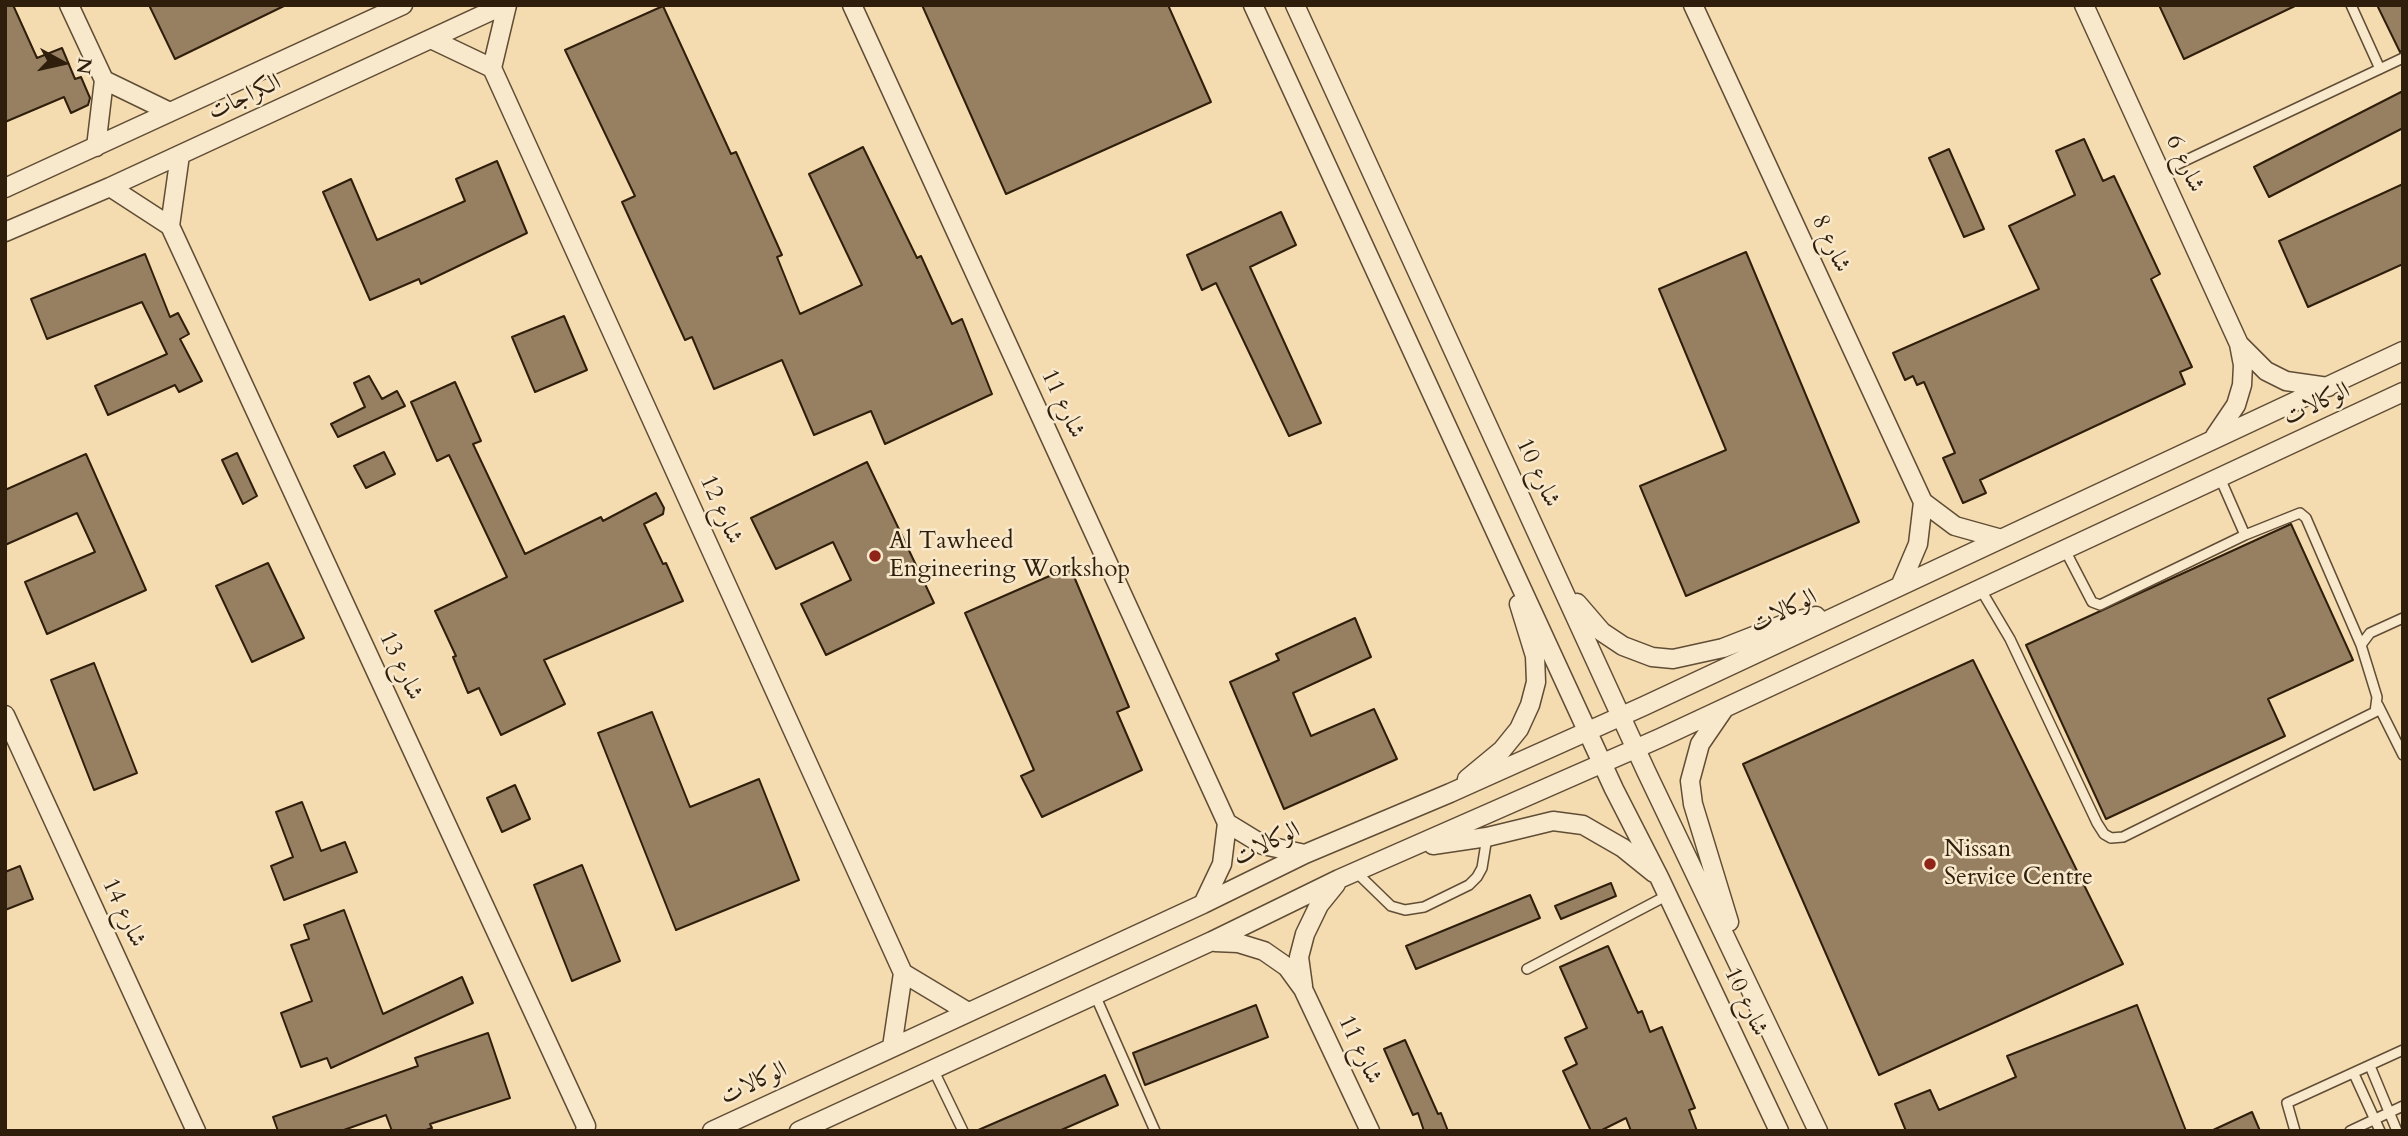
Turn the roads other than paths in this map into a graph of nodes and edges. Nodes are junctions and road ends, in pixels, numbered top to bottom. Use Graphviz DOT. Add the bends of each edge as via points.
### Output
graph roads {
  1 [pos="69,5"];
  2 [pos="403,5"];
  3 [pos="505,5"];
  4 [pos="852,5"];
  5 [pos="1253,5"];
  6 [pos="1295,5"];
  7 [pos="1693,5"];
  8 [pos="2084,5"];
  9 [pos="2351,5"];
  10 [pos="432,39"];
  11 [pos="2403,58"];
  12 [pos="492,68"];
  13 [pos="2380,69"];
  14 [pos="104,80"];
  15 [pos="170,112"];
  16 [pos="96,146"];
  17 [pos="180,155"];
  18 [pos="2161,172"];
  19 [pos="110,187"];
  20 [pos="5,188"];
  21 [pos="170,226"];
  22 [pos="5,232"];
  23 [pos="2239,344"];
  24 [pos="2403,351"];
  25 [pos="2328,387"];
  26 [pos="2403,392"];
  27 [pos="2212,438"];
  28 [pos="2220,478"];
  29 [pos="1923,502"];
  30 [pos="2245,535"];
  31 [pos="1998,538"];
  32 [pos="2065,550"];
  33 [pos="1505,553"];
  34 [pos="1561,584"];
  35 [pos="1900,584"];
  36 [pos="1981,590"];
  37 [pos="1846,609"];
  38 [pos="2403,618"];
  39 [pos="2361,645"];
  40 [pos="2378,705"];
  41 [pos="1726,706"];
  42 [pos="5,715"];
  43 [pos="1622,716"];
  44 [pos="1589,731"];
  45 [pos="1636,748"];
  46 [pos="2403,755"];
  47 [pos="1603,762"];
  48 [pos="1450,793"];
  49 [pos="1227,823"];
  50 [pos="1487,837"];
  51 [pos="1413,848"];
  52 [pos="1305,854"];
  53 [pos="1356,872"];
  54 [pos="1659,877"];
  55 [pos="1339,879"];
  56 [pos="1668,895"];
  57 [pos="1203,904"];
  58 [pos="1212,942"];
  59 [pos="1738,960"];
  60 [pos="1527,969"];
  61 [pos="903,973"];
  62 [pos="1303,989"];
  63 [pos="1095,995"];
  64 [pos="968,1012"];
  65 [pos="892,1047"];
  66 [pos="2403,1050"];
  67 [pos="2370,1066"];
  68 [pos="933,1069"];
  69 [pos="2354,1074"];
  70 [pos="2403,1106"];
  71 [pos="2389,1112"];
  72 [pos="2375,1119"];
  73 [pos="589,1129"];
  74 [pos="196,1131"];
  75 [pos="712,1131"];
  76 [pos="799,1131"];
  77 [pos="962,1131"];
  78 [pos="1155,1131"];
  79 [pos="1370,1131"];
  80 [pos="1779,1131"];
  81 [pos="1818,1131"];
  82 [pos="2295,1131"];
  83 [pos="2350,1131"];
  84 [pos="2380,1131"];
  85 [pos="2398,1131"];
  1 -- 14 [label="street"];
  2 -- 15 [label="street, الكراجات"];
  3 -- 10 [label="street, الكراجات"];
  3 -- 12 [label="street"];
  4 -- 49 [label="street, شارع 11"];
  5 -- 33 [label="street, شارع 10"];
  6 -- 34 [label="street, شارع 10"];
  7 -- 29 [label="street, شارع 8"];
  8 -- 18 [label="street, شارع 6"];
  9 -- 13 [label="lane"];
  10 -- 12 [label="street"];
  10 -- 17 [label="street, الكراجات"];
  11 -- 13 [label="lane"];
  12 -- 61 [label="street, شارع 12"];
  13 -- 18 [label="lane"];
  14 -- 15 [label="street"];
  14 -- 16 [label="street"];
  15 -- 16 [label="street, الكراجات"];
  16 -- 20 [label="street, الكراجات"];
  17 -- 19 [label="street, الكراجات"];
  17 -- 21 [label="street"];
  18 -- 23 [label="street, شارع 6"];
  19 -- 21 [label="street"];
  19 -- 22 [label="street, الكراجات"];
  21 -- 73 [label="street, شارع 13"];
  23 -- 25 [label="street, شارع 6" via="2266,371 2286,381"];
  23 -- 27 [label="street, شارع 6" via="2243,365 2236,405"];
  24 -- 25 [label="street, الوكالات"];
  25 -- 27 [label="street, الوكالات"];
  26 -- 28 [label="street, الوكالات"];
  27 -- 31 [label="street, الوكالات"];
  28 -- 30 [label="lane"];
  28 -- 32 [label="street, الوكالات"];
  29 -- 31 [label="street, شارع 8" via="1955,526"];
  29 -- 35 [label="street" via="1918,544"];
  30 -- 32 [label="lane" via="2097,605"];
  30 -- 39 [label="lane" via="2292,514 2303,515"];
  31 -- 35 [label="street, الوكالات"];
  32 -- 36 [label="street, الوكالات"];
  33 -- 44 [label="street, شارع 10"];
  33 -- 48 [label="street, شارع 10" via="1535,656 1533,693 1519,729 1502,750"];
  34 -- 37 [label="street, الوكالات" via="1602,632 1652,657 1696,656 1787,623"];
  34 -- 43 [label="street, شارع 10"];
  35 -- 37 [label="street, الوكالات"];
  36 -- 40 [label="lane" via="2010,639 2096,823 2111,838 2123,837 2367,718"];
  36 -- 41 [label="street, الوكالات"];
  37 -- 43 [label="street, الوكالات"];
  38 -- 39 [label="lane" via="2370,633"];
  39 -- 40 [label="lane"];
  40 -- 46 [label="lane"];
  41 -- 45 [label="street, الوكالات"];
  41 -- 59 [label="street, شارع 10" via="1700,744 1690,781"];
  42 -- 74 [label="street, شارع 14"];
  43 -- 44 [label="street, الوكالات"];
  43 -- 45 [label="street, شارع 10"];
  44 -- 47 [label="street, شارع 10"];
  44 -- 48 [label="street, الوكالات"];
  45 -- 47 [label="street, الوكالات"];
  45 -- 59 [label="street, شارع 10"];
  47 -- 51 [label="street, الوكالات"];
  47 -- 54 [label="street, شارع 10"];
  48 -- 52 [label="street, الوكالات"];
  49 -- 52 [label="street" via="1263,845"];
  49 -- 57 [label="street" via="1222,864"];
  50 -- 51 [label="street, الوكالات"];
  50 -- 53 [label="lane" via="1477,877 1424,907 1405,910 1391,906"];
  50 -- 54 [label="street, الوكالات" via="1553,821 1583,825 1623,848"];
  51 -- 53 [label="street, الوكالات"];
  52 -- 57 [label="street, الوكالات"];
  53 -- 55 [label="street, الوكالات"];
  54 -- 56 [label="street, شارع 10"];
  55 -- 58 [label="street, الوكالات"];
  55 -- 62 [label="street, شارع 11" via="1304,934 1299,957"];
  56 -- 60 [label="lane"];
  56 -- 80 [label="street, شارع 10"];
  57 -- 64 [label="street, الوكالات"];
  58 -- 62 [label="street, شارع 11" via="1264,951 1287,967"];
  58 -- 63 [label="street, الوكالات"];
  59 -- 81 [label="street, شارع 10"];
  61 -- 64 [label="street"];
  61 -- 65 [label="street"];
  62 -- 79 [label="street, شارع 11"];
  63 -- 68 [label="street, الوكالات"];
  63 -- 78 [label="lane"];
  64 -- 65 [label="street, الوكالات"];
  65 -- 75 [label="street, الوكالات"];
  66 -- 67 [label="lane"];
  67 -- 69 [label="lane"];
  67 -- 71 [label="lane"];
  68 -- 76 [label="street, الوكالات"];
  68 -- 77 [label="lane"];
  69 -- 72 [label="lane"];
  69 -- 82 [label="lane" via="2287,1103"];
  70 -- 71 [label="lane"];
  71 -- 72 [label="lane"];
  71 -- 85 [label="lane"];
  72 -- 83 [label="lane"];
  72 -- 84 [label="lane"];
}
